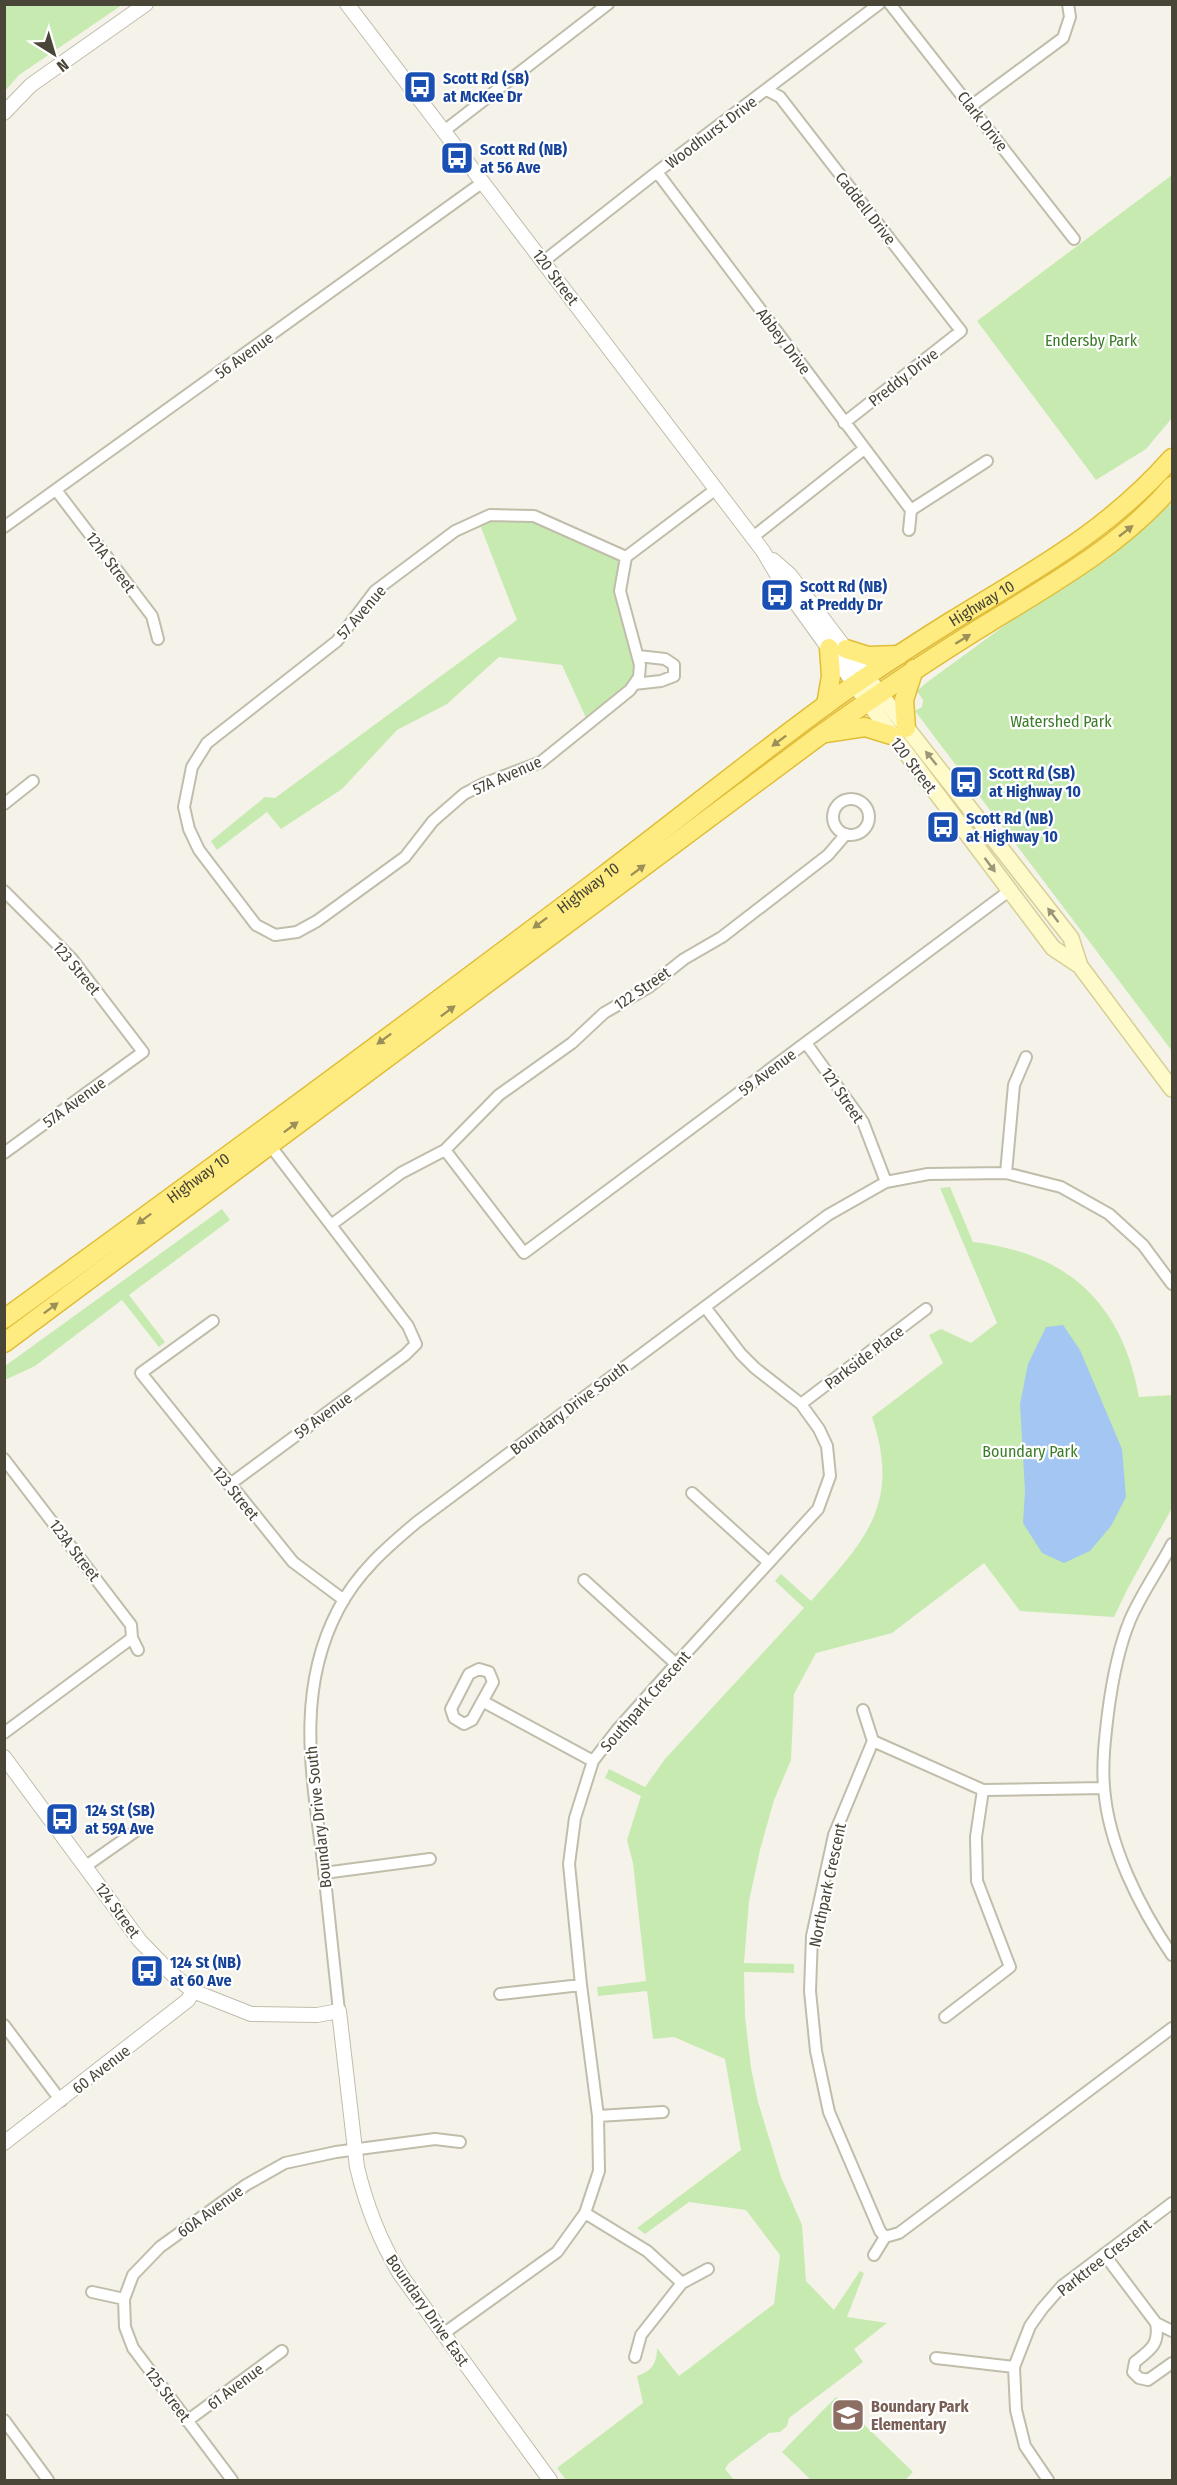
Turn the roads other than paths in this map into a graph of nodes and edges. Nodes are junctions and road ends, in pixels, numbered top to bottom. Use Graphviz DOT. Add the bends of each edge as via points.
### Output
graph roads {
  1 [pos="146,4"];
  2 [pos="347,4"];
  3 [pos="608,4"];
  4 [pos="879,4"];
  5 [pos="890,4"];
  6 [pos="1068,4"];
  7 [pos="767,90"];
  8 [pos="971,106"];
  9 [pos="4,112"];
  10 [pos="444,131"];
  11 [pos="657,172"];
  12 [pos="483,182"];
  13 [pos="1074,239"];
  14 [pos="544,261"];
  15 [pos="961,331"];
  16 [pos="844,423"];
  17 [pos="864,449"];
  18 [pos="1173,458"];
  19 [pos="987,461"];
  20 [pos="1173,486"];
  21 [pos="716,489"];
  22 [pos="56,490"];
  23 [pos="911,510"];
  24 [pos="4,527"];
  25 [pos="909,530"];
  26 [pos="753,537"];
  27 [pos="626,557"];
  28 [pos="158,639"];
  29 [pos="838,648"];
  30 [pos="899,655"];
  31 [pos="638,656"];
  32 [pos="914,669"];
  33 [pos="861,681"];
  34 [pos="634,684"];
  35 [pos="874,697"];
  36 [pos="826,705"];
  37 [pos="899,731"];
  38 [pos="823,733"];
  39 [pos="33,781"];
  40 [pos="4,804"];
  41 [pos="846,834"];
  42 [pos="4,891"];
  43 [pos="1009,891"];
  44 [pos="297,932"];
  45 [pos="1080,966"];
  46 [pos="806,1043"];
  47 [pos="143,1052"];
  48 [pos="1026,1057"];
  49 [pos="1173,1089"];
  50 [pos="269,1144"];
  51 [pos="445,1150"];
  52 [pos="4,1153"];
  53 [pos="1006,1173"];
  54 [pos="886,1182"];
  55 [pos="331,1225"];
  56 [pos="1173,1284"];
  57 [pos="705,1307"];
  58 [pos="926,1309"];
  59 [pos="4,1320"];
  60 [pos="213,1321"];
  61 [pos="4,1343"];
  62 [pos="801,1404"];
  63 [pos="11,1460"];
  64 [pos="229,1485"];
  65 [pos="692,1493"];
  66 [pos="1173,1544"];
  67 [pos="768,1562"];
  68 [pos="584,1580"];
  69 [pos="344,1600"];
  70 [pos="132,1638"];
  71 [pos="138,1650"];
  72 [pos="676,1664"];
  73 [pos="484,1702"];
  74 [pos="863,1710"];
  75 [pos="4,1733"];
  76 [pos="873,1741"];
  77 [pos="4,1757"];
  78 [pos="593,1761"];
  79 [pos="1104,1788"];
  80 [pos="983,1790"];
  81 [pos="136,1831"];
  82 [pos="430,1859"];
  83 [pos="86,1866"];
  84 [pos="324,1873"];
  85 [pos="1173,1955"];
  86 [pos="581,1985"];
  87 [pos="193,1991"];
  88 [pos="500,1994"];
  89 [pos="339,2011"];
  90 [pos="945,2017"];
  91 [pos="4,2025"];
  92 [pos="1173,2028"];
  93 [pos="61,2101"];
  94 [pos="663,2112"];
  95 [pos="598,2116"];
  96 [pos="460,2142"];
  97 [pos="4,2143"];
  98 [pos="354,2150"];
  99 [pos="1173,2203"];
  100 [pos="585,2213"];
  101 [pos="885,2237"];
  102 [pos="1104,2254"];
  103 [pos="874,2255"];
  104 [pos="708,2269"];
  105 [pos="682,2283"];
  106 [pos="92,2292"];
  107 [pos="124,2300"];
  108 [pos="1156,2323"];
  109 [pos="1173,2331"];
  110 [pos="443,2334"];
  111 [pos="282,2350"];
  112 [pos="635,2356"];
  113 [pos="936,2358"];
  114 [pos="1173,2363"];
  115 [pos="1014,2367"];
  116 [pos="4,2420"];
  117 [pos="188,2421"];
  118 [pos="48,2481"];
  119 [pos="232,2481"];
  120 [pos="550,2481"];
  121 [pos="1047,2481"];
  1 -- 9 [label="street" via="31,86"];
  2 -- 10 [label="street, 120 Street"];
  3 -- 10 [label="street"];
  4 -- 7 [label="street, Woodhurst Drive"];
  5 -- 8 [label="street, Clark Drive"];
  6 -- 8 [label="street" via="1070,17 1063,38"];
  7 -- 11 [label="street, Woodhurst Drive"];
  7 -- 15 [label="street, Caddell Drive" via="780,97"];
  8 -- 13 [label="street, Clark Drive"];
  10 -- 12 [label="street, 120 Street"];
  11 -- 14 [label="street, Woodhurst Drive"];
  11 -- 16 [label="street, Abbey Drive"];
  12 -- 14 [label="street, 120 Street"];
  12 -- 22 [label="street, 56 Avenue"];
  14 -- 21 [label="street, 120 Street"];
  15 -- 16 [label="street, Preddy Drive"];
  16 -- 17 [label="street, Abbey Drive"];
  17 -- 23 [label="street, Abbey Drive"];
  17 -- 26 [label="street"];
  18 -- 30 [label="highway, Highway 10" via="1146,488 1080,541"];
  19 -- 23 [label="street"];
  32 -- 20 [label="highway, Highway 10, one-way" via="1083,564 1131,528"];
  21 -- 26 [label="street, 120 Street"];
  21 -- 27 [label="street"];
  22 -- 24 [label="street, 56 Avenue"];
  22 -- 28 [label="street, 121A Street" via="152,616"];
  23 -- 25 [label="street"];
  26 -- 29 [label="street, 120 Street" via="783,585"];
  27 -- 31 [label="street" via="620,591"];
  27 -- 44 [label="street, 57 Avenue" via="534,516 490,515 455,531 375,591 337,641 207,743 192,767 184,807 189,829 199,849 256,925 274,934"];
  29 -- 30 [label="highway" via="868,656"];
  29 -- 33 [label="street, 120 Street"];
  29 -- 36 [label="highway"];
  30 -- 33 [label="highway, Highway 10"];
  31 -- 34 [label="street" via="639,677"];
  31 -- 34 [label="street" via="665,659 674,665 674,676"];
  32 -- 35 [label="highway, Highway 10"];
  32 -- 37 [label="highway"];
  33 -- 35 [label="main road, 120 Street"];
  33 -- 36 [label="highway, Highway 10"];
  34 -- 44 [label="street, 57A Avenue" via="541,762 464,795 434,821 405,857"];
  35 -- 37 [label="main road, 120 Street"];
  35 -- 38 [label="highway, Highway 10"];
  36 -- 59 [label="highway, Highway 10, one-way" via="605,875"];
  37 -- 38 [label="highway" via="865,727"];
  37 -- 43 [label="main road, 120 Street, one-way"];
  45 -- 37 [label="main road, 120 Street, one-way" via="1071,938 981,819"];
  50 -- 38 [label="highway, Highway 10, one-way"];
  39 -- 40 [label="street"];
  41 -- 51 [label="street, 122 Street" via="828,855 722,937 604,1013 572,1043 499,1095"];
  42 -- 47 [label="street, 123 Street" via="72,958"];
  43 -- 45 [label="main road, 120 Street" via="1053,948"];
  43 -- 46 [label="street, 59 Avenue"];
  45 -- 49 [label="main road, 120 Street"];
  46 -- 51 [label="street, 59 Avenue" via="524,1253"];
  46 -- 54 [label="street, 121 Street" via="863,1122"];
  47 -- 52 [label="street, 57A Avenue"];
  48 -- 53 [label="street" via="1014,1085"];
  50 -- 55 [label="street"];
  61 -- 50 [label="highway, Highway 10, one-way"];
  51 -- 55 [label="street, 122 Street" via="401,1173"];
  53 -- 54 [label="street, Boundary Drive South" via="928,1174"];
  53 -- 56 [label="street, Boundary Drive South" via="1060,1187 1109,1214 1143,1245"];
  54 -- 57 [label="street, Boundary Drive South" via="828,1215"];
  55 -- 64 [label="street, 59 Avenue" via="408,1326 416,1344"];
  57 -- 62 [label="street, Southpark Crescent" via="755,1368"];
  57 -- 69 [label="street, Boundary Drive South" via="417,1522 375,1557"];
  58 -- 62 [label="street, Parkside Place"];
  60 -- 64 [label="street, 123 Street" via="141,1374"];
  62 -- 67 [label="street, Southpark Crescent" via="826,1446 830,1476 818,1509"];
  63 -- 70 [label="street, 123A Street" via="131,1625"];
  64 -- 69 [label="street, 123 Street" via="293,1562"];
  65 -- 67 [label="street"];
  66 -- 79 [label="street" via="1130,1620 1115,1670 1104,1751"];
  67 -- 72 [label="street, Southpark Crescent"];
  68 -- 72 [label="street"];
  69 -- 84 [label="street, Boundary Drive South" via="322,1651 309,1716 312,1779"];
  70 -- 71 [label="street"];
  70 -- 75 [label="street"];
  72 -- 78 [label="street, Southpark Crescent"];
  73 -- 73 [label="street" via="493,1682 489,1672 479,1670 469,1674 450,1709 454,1718 464,1724 472,1720"];
  73 -- 78 [label="street"];
  74 -- 76 [label="street"];
  76 -- 80 [label="street"];
  76 -- 101 [label="street, Northpark Crescent" via="834,1835 812,1936 810,1990 816,2051 829,2112 877,2227"];
  77 -- 83 [label="street, 124 Street"];
  78 -- 86 [label="street, Southpark Crescent" via="575,1818 569,1864"];
  79 -- 80 [label="street"];
  79 -- 85 [label="street" via="1115,1841 1130,1883"];
  80 -- 90 [label="street" via="976,1837 977,1881 1010,1967"];
  81 -- 83 [label="street"];
  82 -- 84 [label="street"];
  83 -- 87 [label="street, 124 Street" via="153,1956"];
  84 -- 89 [label="street, Boundary Drive South"];
  86 -- 88 [label="street"];
  86 -- 95 [label="street, Southpark Crescent"];
  87 -- 89 [label="street, 124 Street" via="251,2014 317,2015"];
  87 -- 93 [label="street, 60 Avenue" via="188,2000"];
  89 -- 98 [label="street, Boundary Drive East"];
  91 -- 93 [label="street"];
  92 -- 101 [label="street" via="899,2232"];
  93 -- 97 [label="street, 60 Avenue"];
  94 -- 95 [label="street"];
  95 -- 100 [label="street, Southpark Crescent" via="599,2171"];
  96 -- 98 [label="street, 60A Avenue" via="435,2139"];
  98 -- 107 [label="street, 60A Avenue" via="285,2163 246,2185 160,2247 133,2275"];
  98 -- 110 [label="street, Boundary Drive East" via="363,2191 384,2247"];
  99 -- 102 [label="street, Parktree Crescent"];
  100 -- 105 [label="street" via="647,2251"];
  100 -- 110 [label="street, Southpark Crescent" via="557,2252"];
  101 -- 103 [label="street"];
  102 -- 108 [label="street"];
  102 -- 115 [label="street, Parktree Crescent" via="1062,2286 1041,2309"];
  104 -- 105 [label="street"];
  105 -- 112 [label="street" via="641,2335"];
  106 -- 107 [label="street"];
  107 -- 117 [label="street, 125 Street" via="125,2327 134,2348"];
  108 -- 109 [label="street"];
  108 -- 114 [label="street" via="1156,2342 1135,2362 1133,2372 1148,2380"];
  110 -- 120 [label="street, Boundary Drive East"];
  111 -- 117 [label="street, 61 Avenue"];
  113 -- 115 [label="street"];
  115 -- 121 [label="street, Parktree Crescent" via="1016,2410 1025,2446"];
  116 -- 118 [label="street"];
  117 -- 119 [label="street, 125 Street"];
}
